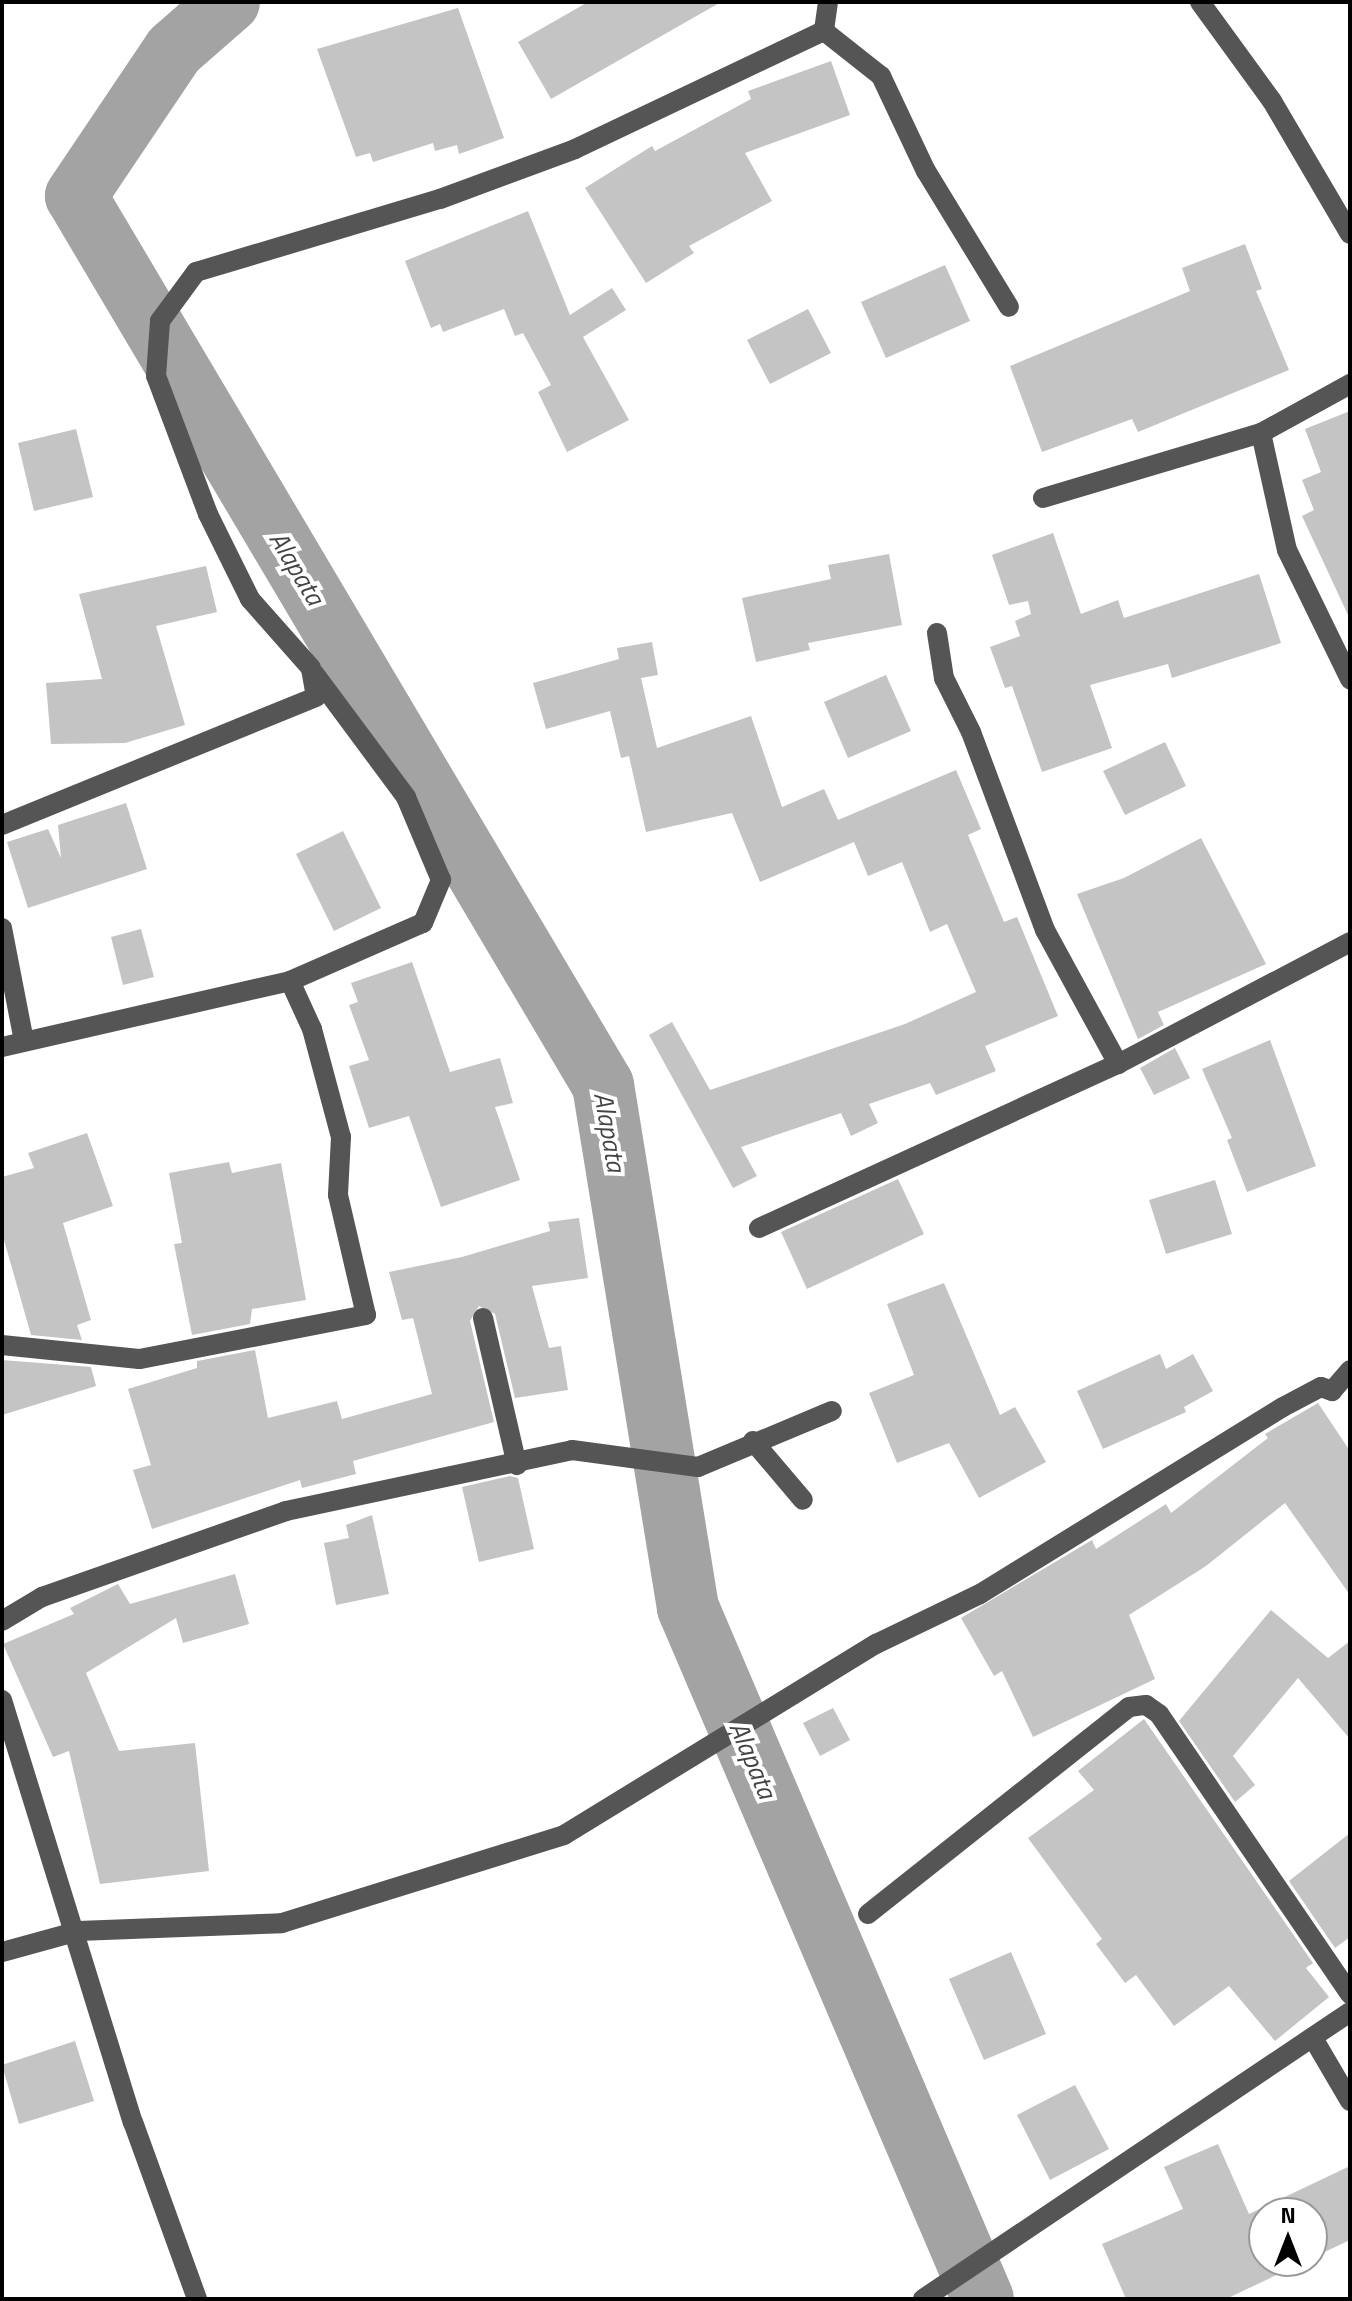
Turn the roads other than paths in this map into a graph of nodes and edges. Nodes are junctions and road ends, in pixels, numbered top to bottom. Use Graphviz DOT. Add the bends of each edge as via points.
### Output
graph roads {
  1 [pos="828,2"];
  2 [pos="1200,2"];
  3 [pos="824,31"];
  4 [pos="1350,234"];
  5 [pos="1009,307"];
  6 [pos="1350,384"];
  7 [pos="1261,433"];
  8 [pos="1043,498"];
  9 [pos="937,633"];
  10 [pos="311,668"];
  11 [pos="1350,679"];
  12 [pos="2,825"];
  13 [pos="2,928"];
  14 [pos="1350,942"];
  15 [pos="290,981"];
  16 [pos="24,1041"];
  17 [pos="2,1047"];
  18 [pos="1118,1064"];
  19 [pos="759,1228"];
  20 [pos="483,1318"];
  21 [pos="2,1345"];
  22 [pos="1350,1370"];
  23 [pos="832,1411"];
  24 [pos="753,1441"];
  25 [pos="517,1465"];
  26 [pos="803,1500"];
  27 [pos="2,1621"];
  28 [pos="2,1700"];
  29 [pos="868,1914"];
  30 [pos="78,1931"];
  31 [pos="2,1952"];
  32 [pos="1350,1994"];
  33 [pos="1350,2012"];
  34 [pos="1313,2038"];
  35 [pos="1350,2101"];
  36 [pos="197,2299"];
  37 [pos="923,2299"];
  1 -- 3 [label="street"];
  2 -- 4 [label="street" via="1272,101"];
  3 -- 5 [label="street" via="881,76 934,185"];
  3 -- 10 [label="street" via="575,149 278,251 196,272 160,321 156,376 208,514 250,599"];
  6 -- 7 [label="street"];
  7 -- 8 [label="street"];
  7 -- 11 [label="street" via="1287,550"];
  9 -- 18 [label="street" via="944,678 971,732 1045,930"];
  10 -- 12 [label="street" via="316,697 292,710"];
  10 -- 15 [label="street" via="406,797 441,880 423,923"];
  13 -- 16 [label="street"];
  14 -- 18 [label="street"];
  15 -- 16 [label="street"];
  15 -- 21 [label="street" via="312,1029 341,1137 338,1195 366,1315 139,1359"];
  16 -- 17 [label="street"];
  18 -- 19 [label="street"];
  20 -- 25 [label="street"];
  22 -- 30 [label="street" via="1332,1391 1321,1387 1283,1407 980,1594 876,1644 564,1835 282,1923"];
  23 -- 24 [label="street"];
  24 -- 25 [label="street" via="698,1467 572,1450"];
  24 -- 26 [label="street"];
  25 -- 27 [label="street" via="286,1511 42,1597"];
  28 -- 30 [label="street"];
  29 -- 32 [label="street" via="1129,1707 1146,1705 1159,1714"];
  30 -- 31 [label="street"];
  30 -- 36 [label="street" via="133,2122"];
  33 -- 34 [label="street"];
  34 -- 35 [label="street"];
  34 -- 37 [label="street"];
}
